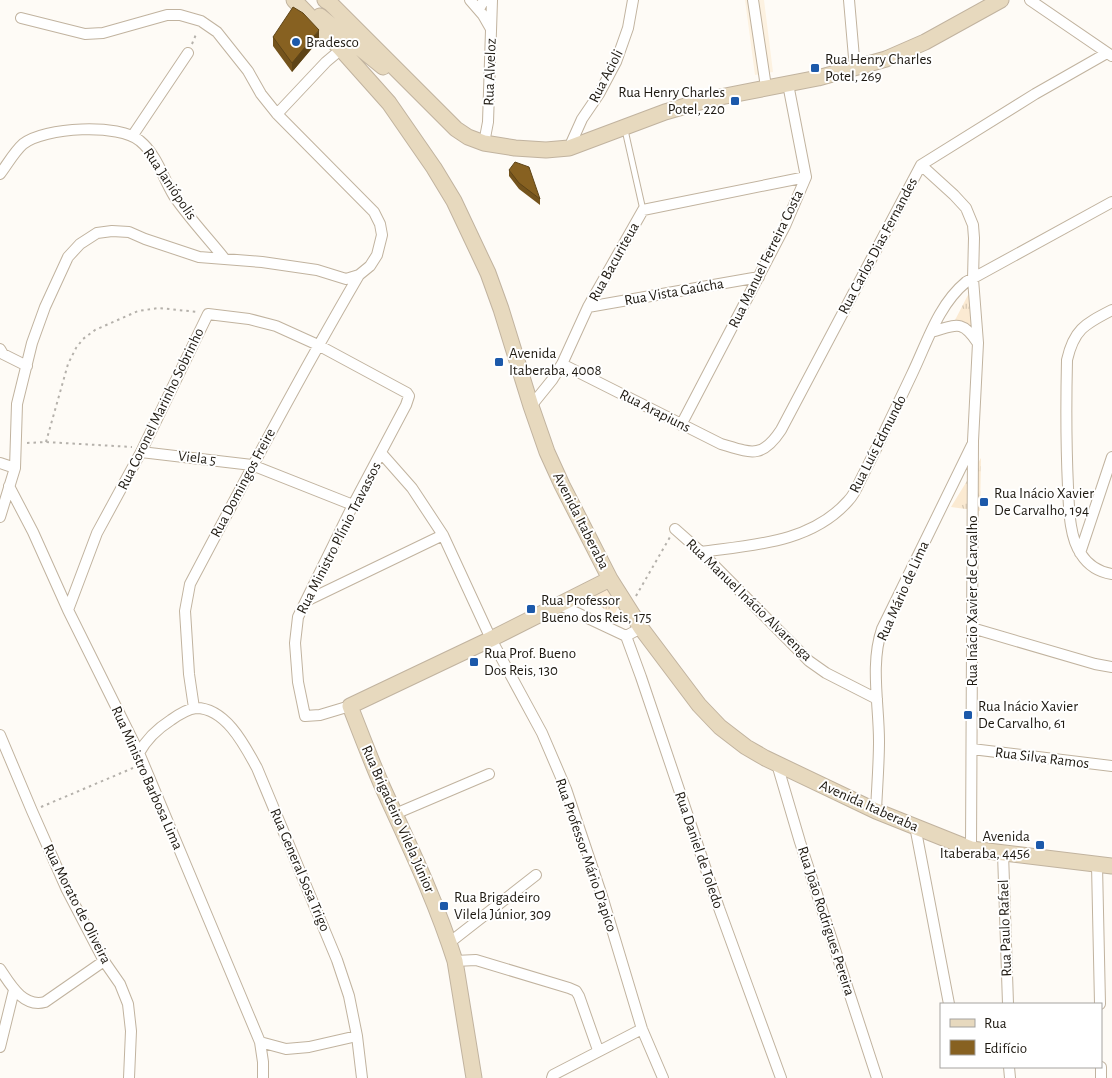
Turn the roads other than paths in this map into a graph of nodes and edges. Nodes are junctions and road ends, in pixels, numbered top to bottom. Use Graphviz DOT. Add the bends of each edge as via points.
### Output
graph roads {
  1 [pos="294,0"];
  2 [pos="300,0"];
  3 [pos="470,0"];
  4 [pos="492,0"];
  5 [pos="633,0"];
  6 [pos="753,0"];
  7 [pos="848,0"];
  8 [pos="1030,0"];
  9 [pos="328,1"];
  10 [pos="998,1"];
  11 [pos="480,3"];
  12 [pos="21,18"];
  13 [pos="492,30"];
  14 [pos="369,41"];
  15 [pos="346,45"];
  16 [pos="188,53"];
  17 [pos="1110,55"];
  18 [pos="378,64"];
  19 [pos="855,69"];
  20 [pos="408,82"];
  21 [pos="788,84"];
  22 [pos="766,87"];
  23 [pos="389,103"];
  24 [pos="277,114"];
  25 [pos="624,128"];
  26 [pos="133,135"];
  27 [pos="484,143"];
  28 [pos="569,148"];
  29 [pos="921,166"];
  30 [pos="0,174"];
  31 [pos="806,177"];
  32 [pos="1112,202"];
  33 [pos="643,210"];
  34 [pos="224,258"];
  35 [pos="360,275"];
  36 [pos="759,277"];
  37 [pos="973,279"];
  38 [pos="588,307"];
  39 [pos="1112,310"];
  40 [pos="931,332"];
  41 [pos="978,343"];
  42 [pos="318,345"];
  43 [pos="0,349"];
  44 [pos="562,364"];
  45 [pos="27,366"];
  46 [pos="408,396"];
  47 [pos="531,406"];
  48 [pos="681,425"];
  49 [pos="973,442"];
  50 [pos="721,444"];
  51 [pos="142,450"];
  52 [pos="382,454"];
  53 [pos="1112,457"];
  54 [pos="0,463"];
  55 [pos="252,465"];
  56 [pos="15,468"];
  57 [pos="9,486"];
  58 [pos="353,505"];
  59 [pos="0,517"];
  60 [pos="675,529"];
  61 [pos="443,536"];
  62 [pos="701,552"];
  63 [pos="1080,553"];
  64 [pos="1112,574"];
  65 [pos="610,579"];
  66 [pos="306,601"];
  67 [pos="560,605"];
  68 [pos="68,610"];
  69 [pos="640,628"];
  70 [pos="972,628"];
  71 [pos="626,636"];
  72 [pos="491,639"];
  73 [pos="1112,667"];
  74 [pos="877,700"];
  75 [pos="350,706"];
  76 [pos="194,708"];
  77 [pos="0,735"];
  78 [pos="972,749"];
  79 [pos="139,752"];
  80 [pos="777,764"];
  81 [pos="1112,766"];
  82 [pos="489,774"];
  83 [pos="876,811"];
  84 [pos="395,814"];
  85 [pos="915,826"];
  86 [pos="971,848"];
  87 [pos="1003,853"];
  88 [pos="1105,865"];
  89 [pos="536,875"];
  90 [pos="450,944"];
  91 [pos="104,961"];
  92 [pos="455,961"];
  93 [pos="0,969"];
  94 [pos="14,990"];
  95 [pos="949,1003"];
  96 [pos="1008,1003"];
  97 [pos="1100,1003"];
  98 [pos="642,1029"];
  99 [pos="356,1036"];
  100 [pos="260,1042"];
  101 [pos="0,1047"];
  102 [pos="598,1050"];
  103 [pos="129,1078"];
  104 [pos="262,1078"];
  105 [pos="362,1078"];
  106 [pos="474,1078"];
  107 [pos="552,1078"];
  108 [pos="663,1078"];
  109 [pos="781,1078"];
  110 [pos="877,1078"];
  1 -- 15 [label="main road, Avenida Itaberaba"];
  2 -- 15 [label="main road"];
  3 -- 11 [label="street"];
  4 -- 13 [label="street, Rua Alveloz"];
  5 -- 28 [label="street, Rua Acioli" via="628,28 616,62"];
  6 -- 22 [label="street"];
  7 -- 19 [label="street"];
  8 -- 17 [label="street"];
  9 -- 14 [label="main road, Avenida Itaberaba"];
  10 -- 19 [label="main road" via="905,52"];
  11 -- 13 [label="street"];
  12 -- 24 [label="street, Rua Domingos Freire" via="85,34 103,33 167,15 201,21 217,32"];
  13 -- 27 [label="street, Rua Alveloz" via="488,122"];
  14 -- 18 [label="main road, Avenida Itaberaba"];
  14 -- 20 [label="main road"];
  15 -- 18 [label="main road"];
  15 -- 23 [label="main road, Avenida Itaberaba"];
  15 -- 24 [label="street"];
  16 -- 26 [label="street"];
  17 -- 29 [label="street, Rua Carlos Dias Fernandes" via="1035,94"];
  18 -- 20 [label="main road"];
  18 -- 23 [label="main road, Avenida Itaberaba"];
  19 -- 21 [label="main road"];
  20 -- 27 [label="main road" via="456,129"];
  21 -- 22 [label="main road"];
  21 -- 31 [label="street, Rua Manuel Ferreira Costa"];
  22 -- 25 [label="main road" via="710,99"];
  23 -- 47 [label="main road, Avenida Itaberaba" via="434,168 472,236 502,309"];
  24 -- 35 [label="street, Rua Domingos Freire" via="374,212 382,235 377,255"];
  25 -- 28 [label="main road"];
  25 -- 33 [label="lane"];
  26 -- 30 [label="street, Rua Janiópolis" via="107,130 59,131 40,135 24,144"];
  26 -- 34 [label="street, Rua Janiópolis" via="150,151 175,196"];
  27 -- 28 [label="main road" via="539,150"];
  29 -- 37 [label="street, Rua Inácio Xavier de Carvalho" via="966,208 973,225"];
  29 -- 50 [label="street, Rua Carlos Dias Fernandes" via="773,442 756,451"];
  31 -- 33 [label="street, Rua Bacuriteua"];
  31 -- 36 [label="street, Rua Manuel Ferreira Costa"];
  32 -- 37 [label="street, Rua Luís Edmundo"];
  33 -- 38 [label="street, Rua Bacuriteua"];
  34 -- 35 [label="street" via="317,270 346,279"];
  34 -- 45 [label="street" via="199,257 129,232 97,233 68,256 45,307"];
  35 -- 42 [label="street, Rua Domingos Freire"];
  36 -- 38 [label="street, Rua Vista Gaúcha"];
  36 -- 48 [label="street, Rua Manuel Ferreira Costa"];
  37 -- 40 [label="street, Rua Luís Edmundo" via="957,290 944,306"];
  37 -- 41 [label="street, Rua Inácio Xavier de Carvalho"];
  38 -- 44 [label="street, Rua Bacuriteua"];
  39 -- 63 [label="street" via="1077,333 1067,360 1069,504 1072,530"];
  40 -- 41 [label="street" via="963,326"];
  40 -- 62 [label="street, Rua Luís Edmundo" via="849,501 806,532 779,540"];
  41 -- 49 [label="street, Rua Inácio Xavier de Carvalho"];
  42 -- 46 [label="street, Rua Coronel Marinho Sobrinho"];
  42 -- 51 [label="street, Rua Coronel Marinho Sobrinho" via="276,326 208,314"];
  42 -- 55 [label="street, Rua Domingos Freire"];
  43 -- 45 [label="street" via="3,354"];
  44 -- 47 [label="street, Rua Bacuriteua"];
  44 -- 48 [label="street, Rua Arapiuns"];
  45 -- 56 [label="street" via="18,404"];
  46 -- 52 [label="street, Rua Ministro Plínio Travassos"];
  47 -- 65 [label="main road, Avenida Itaberaba" via="562,485"];
  48 -- 50 [label="street, Rua Arapiuns"];
  49 -- 70 [label="street, Rua Inácio Xavier de Carvalho"];
  49 -- 74 [label="street, Rua Mário de Lima" via="882,629 877,655"];
  51 -- 55 [label="street, Viela 5"];
  51 -- 68 [label="street, Rua Coronel Marinho Sobrinho" via="98,533"];
  52 -- 58 [label="street, Rua Ministro Plínio Travassos"];
  52 -- 61 [label="street, Rua Professor Mário D'apico" via="412,488"];
  53 -- 63 [label="street"];
  54 -- 56 [label="street"];
  55 -- 58 [label="street, Viela 5"];
  55 -- 76 [label="street, Rua Domingos Freire" via="190,584 185,611"];
  56 -- 57 [label="street"];
  57 -- 59 [label="street"];
  57 -- 68 [label="street, Rua Ministro Barbosa Lima"];
  58 -- 66 [label="street, Rua Ministro Plínio Travassos"];
  60 -- 62 [label="street, Rua Manuel Inácio Alvarenga"];
  61 -- 66 [label="street"];
  61 -- 72 [label="street, Rua Professor Mário D'apico"];
  62 -- 74 [label="street, Rua Manuel Inácio Alvarenga" via="809,661"];
  63 -- 64 [label="street" via="1092,566"];
  65 -- 67 [label="main road"];
  65 -- 69 [label="main road, Avenida Itaberaba"];
  66 -- 75 [label="street, Rua Ministro Plínio Travassos" via="298,617 295,643 305,716"];
  67 -- 71 [label="street"];
  67 -- 72 [label="main road"];
  68 -- 79 [label="street, Rua Ministro Barbosa Lima"];
  69 -- 71 [label="street"];
  69 -- 80 [label="main road, Avenida Itaberaba" via="699,705 720,727 746,747"];
  70 -- 73 [label="street"];
  70 -- 78 [label="street, Rua Inácio Xavier de Carvalho"];
  71 -- 109 [label="street, Rua Daniel de Toledo"];
  72 -- 75 [label="main road"];
  72 -- 98 [label="street, Rua Professor Mário D'apico" via="542,733 566,790"];
  74 -- 83 [label="street, Rua Mário de Lima"];
  75 -- 84 [label="main road, Rua Brigadeiro Vilela Júnior"];
  76 -- 79 [label="street" via="164,724 148,738"];
  76 -- 99 [label="street, Rua General Sosa Trigo" via="207,710 223,719 241,738 257,768 337,960 350,996"];
  77 -- 91 [label="street, Rua Morato de Oliveira" via="67,890"];
  78 -- 81 [label="street, Rua Silva Ramos"];
  78 -- 86 [label="street, Rua Inácio Xavier de Carvalho"];
  79 -- 100 [label="street, Rua Ministro Barbosa Lima"];
  80 -- 83 [label="main road, Avenida Itaberaba"];
  80 -- 110 [label="street, Rua João Rodrigues Pereira"];
  82 -- 84 [label="street"];
  83 -- 85 [label="main road, Avenida Itaberaba"];
  84 -- 90 [label="main road, Rua Brigadeiro Vilela Júnior"];
  85 -- 86 [label="main road, Avenida Itaberaba"];
  85 -- 95 [label="street"];
  86 -- 87 [label="main road, Avenida Itaberaba"];
  87 -- 88 [label="main road, Avenida Itaberaba"];
  87 -- 96 [label="street, Rua Paulo Rafael"];
  88 -- 97 [label="street"];
  89 -- 90 [label="street"];
  90 -- 92 [label="main road, Rua Brigadeiro Vilela Júnior"];
  91 -- 94 [label="street" via="45,1002 31,1003"];
  91 -- 103 [label="street, Rua Morato de Oliveira" via="120,984 128,1004 131,1031"];
  92 -- 102 [label="street" via="476,960 576,992"];
  92 -- 106 [label="main road, Rua Brigadeiro Vilela Júnior"];
  93 -- 94 [label="street"];
  94 -- 101 [label="street"];
  98 -- 102 [label="street"];
  98 -- 108 [label="street, Rua Professor Mário D'apico"];
  99 -- 100 [label="street" via="286,1049"];
  99 -- 105 [label="street, Rua General Sosa Trigo"];
  100 -- 104 [label="street, Rua Ministro Barbosa Lima"];
  102 -- 107 [label="street" via="552,1075"];
}
